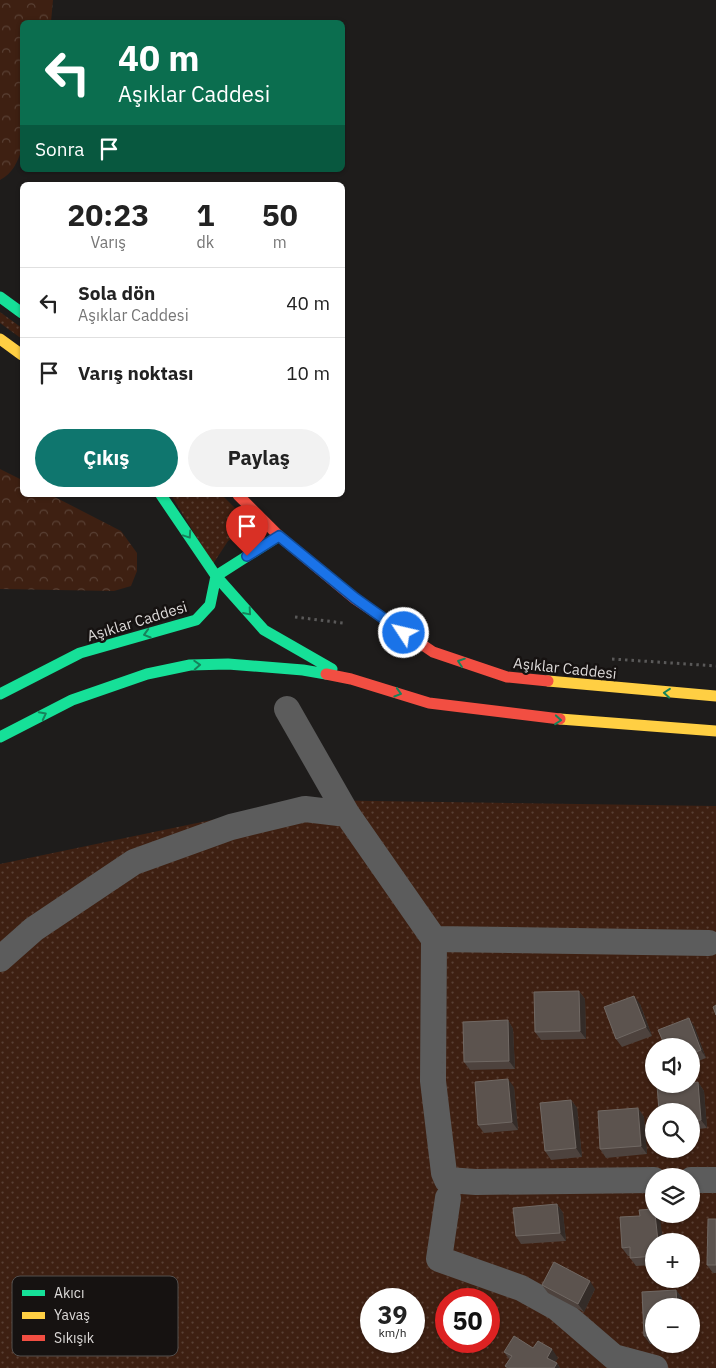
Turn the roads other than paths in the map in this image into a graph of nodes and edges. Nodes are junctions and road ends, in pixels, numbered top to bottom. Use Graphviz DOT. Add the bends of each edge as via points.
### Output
graph roads {
  1 [pos="0,297"];
  2 [pos="20,312"];
  3 [pos="0,339"];
  4 [pos="20,354"];
  5 [pos="162,497"];
  6 [pos="240,497"];
  7 [pos="279,536"];
  8 [pos="216,576"];
  9 [pos="351,679"];
  10 [pos="0,694"];
  11 [pos="716,696"];
  12 [pos="287,709"];
  13 [pos="716,731"];
  14 [pos="0,737"];
  15 [pos="347,814"];
  16 [pos="434,939"];
  17 [pos="709,943"];
  18 [pos="0,959"];
  19 [pos="645,1180"];
  20 [pos="700,1180"];
  21 [pos="716,1180"];
  22 [pos="448,1198"];
  23 [pos="655,1368"];
  1 -- 2 [label="main road"];
  3 -- 4 [label="main road"];
  5 -- 8 [label="main road, one-way"];
  6 -- 7 [label="main road, Aşıklar Caddesi"];
  7 -- 8 [label="main road"];
  11 -- 7 [label="main road, Aşıklar Caddesi, one-way" via="508,678 433,652 355,598"];
  8 -- 9 [label="main road, one-way" via="264,630"];
  8 -- 10 [label="main road, Aşıklar Caddesi, one-way" via="212,604 196,620 80,653"];
  9 -- 13 [label="main road, one-way" via="429,703 542,718"];
  14 -- 9 [label="main road, one-way" via="72,700 147,674 190,665 228,664 303,670"];
  12 -- 15 [label="street"];
  15 -- 16 [label="street"];
  15 -- 18 [label="street" via="305,809 232,827 134,862 34,929"];
  16 -- 17 [label="street"];
  16 -- 19 [label="street" via="433,1081 447,1180"];
  20 -- 21 [label="street"];
  22 -- 23 [label="street" via="439,1259 521,1288 557,1308 614,1357"];
}
